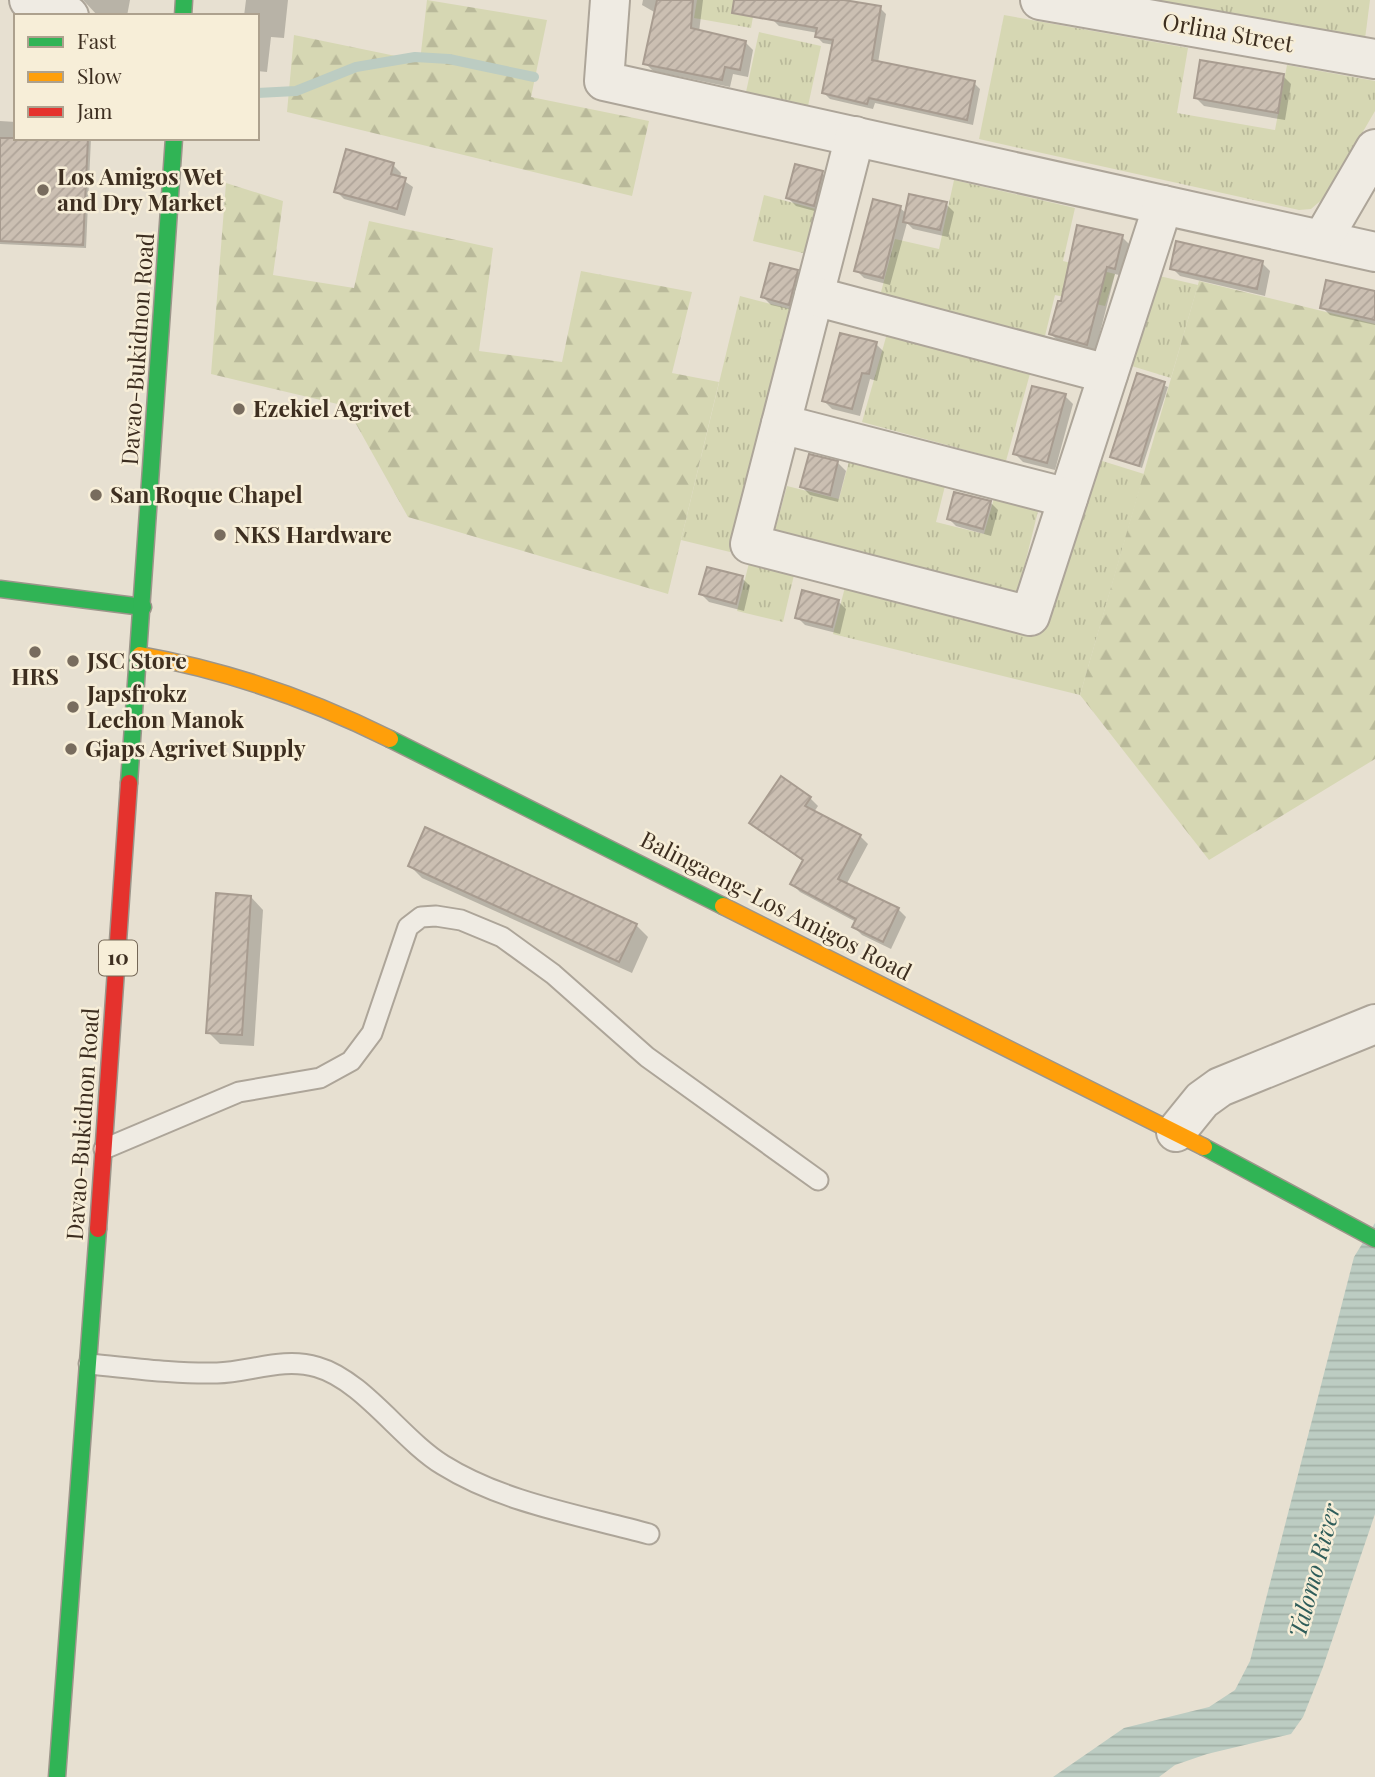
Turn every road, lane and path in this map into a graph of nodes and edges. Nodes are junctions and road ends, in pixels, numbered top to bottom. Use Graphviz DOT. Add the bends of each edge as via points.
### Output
graph roads {
  1 [pos="29,0"];
  2 [pos="1040,0"];
  3 [pos="606,1"];
  4 [pos="63,14"];
  5 [pos="1375,59"];
  6 [pos="855,136"];
  7 [pos="174,140"];
  8 [pos="1375,149"];
  9 [pos="1163,205"];
  10 [pos="1322,240"];
  11 [pos="1375,252"];
  12 [pos="814,296"];
  13 [pos="1108,374"];
  14 [pos="781,424"];
  15 [pos="1068,498"];
  16 [pos="0,589"];
  17 [pos="143,607"];
  18 [pos="140,655"];
  19 [pos="1375,1024"];
  20 [pos="1176,1132"];
  21 [pos="104,1149"];
  22 [pos="818,1180"];
  23 [pos="1375,1239"];
  24 [pos="89,1364"];
  25 [pos="649,1534"];
  26 [pos="57,1777"];
  1 -- 4 [label="street"];
  2 -- 5 [label="street, Orlina Street"];
  3 -- 6 [label="street" via="604,81"];
  6 -- 9 [label="street"];
  6 -- 12 [label="street"];
  7 -- 17 [label="main road, Davao-Bukidnon Road / 10"];
  8 -- 10 [label="street"];
  9 -- 10 [label="street"];
  9 -- 13 [label="street"];
  10 -- 11 [label="street"];
  12 -- 13 [label="street"];
  12 -- 14 [label="street"];
  13 -- 15 [label="street"];
  14 -- 15 [label="street"];
  14 -- 15 [label="street" via="750,544 963,599 1030,616"];
  16 -- 17 [label="main road"];
  17 -- 18 [label="main road, Davao-Bukidnon Road / 10"];
  18 -- 20 [label="main road, Balingaeng-Los Amigos Road" via="231,673 304,697"];
  18 -- 21 [label="main road, Davao-Bukidnon Road / 10"];
  19 -- 20 [label="street" via="1220,1087 1202,1100"];
  20 -- 23 [label="main road, Balingaeng-Los Amigos Road"];
  21 -- 22 [label="lane" via="240,1092 320,1078 351,1061 372,1033 408,927 421,916 436,916 461,920 502,937 553,974 647,1057"];
  21 -- 24 [label="main road, Davao-Bukidnon Road / 10"];
  24 -- 25 [label="lane" via="186,1373 291,1363 318,1367 369,1401 439,1463 475,1484"];
  24 -- 26 [label="main road, Davao-Bukidnon Road / 10"];
}
